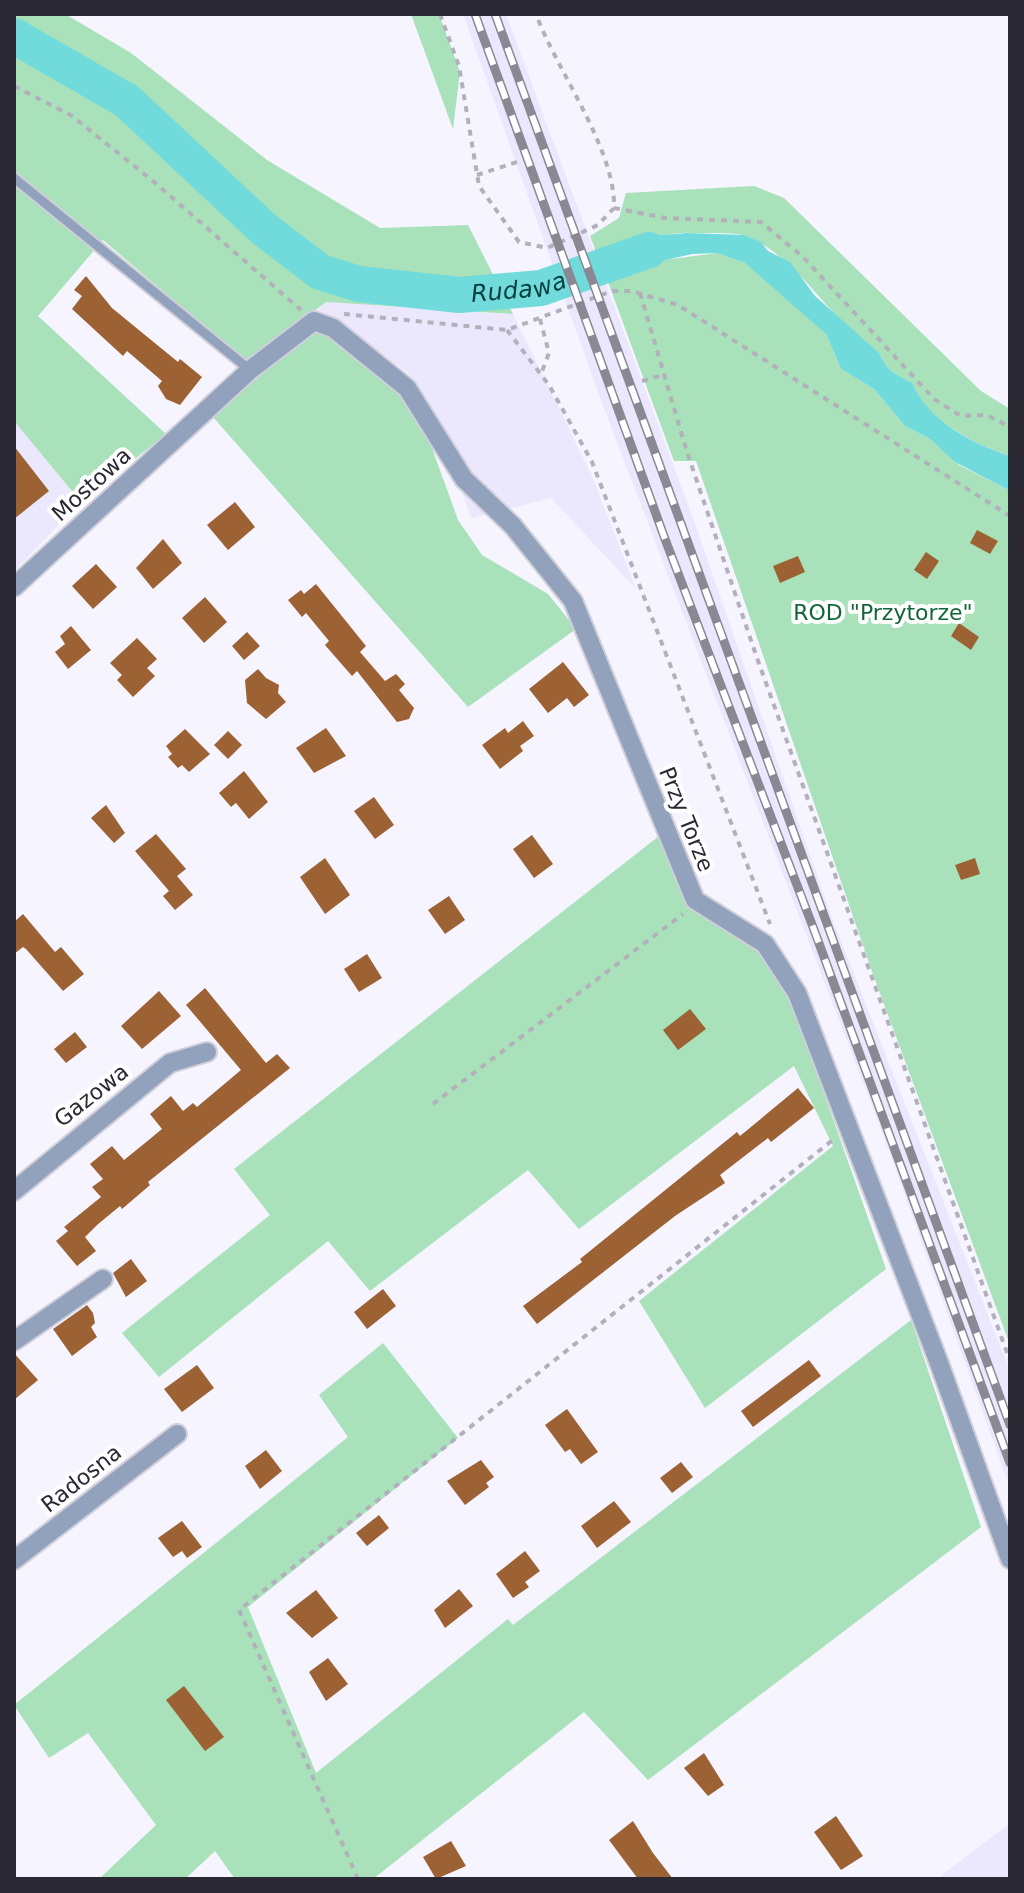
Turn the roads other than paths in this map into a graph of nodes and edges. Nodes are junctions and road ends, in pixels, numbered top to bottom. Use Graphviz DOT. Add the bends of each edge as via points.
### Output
graph roads {
  1 [pos="14,178"];
  2 [pos="314,321"];
  3 [pos="250,370"];
  4 [pos="14,587"];
  5 [pos="207,1052"];
  6 [pos="14,1191"];
  7 [pos="103,1279"];
  8 [pos="14,1341"];
  9 [pos="177,1434"];
  10 [pos="1010,1559"];
  11 [pos="14,1560"];
  1 -- 3 [label="lane"];
  2 -- 3 [label="street, Mostowa"];
  2 -- 10 [label="street, Przy Torze" via="333,328 407,388 464,479 513,526 573,601 695,900 765,944 797,993"];
  3 -- 4 [label="street, Mostowa"];
  5 -- 6 [label="street, Gazowa" via="170,1063"];
  7 -- 8 [label="street"];
  9 -- 11 [label="street, Radosna"];
}
